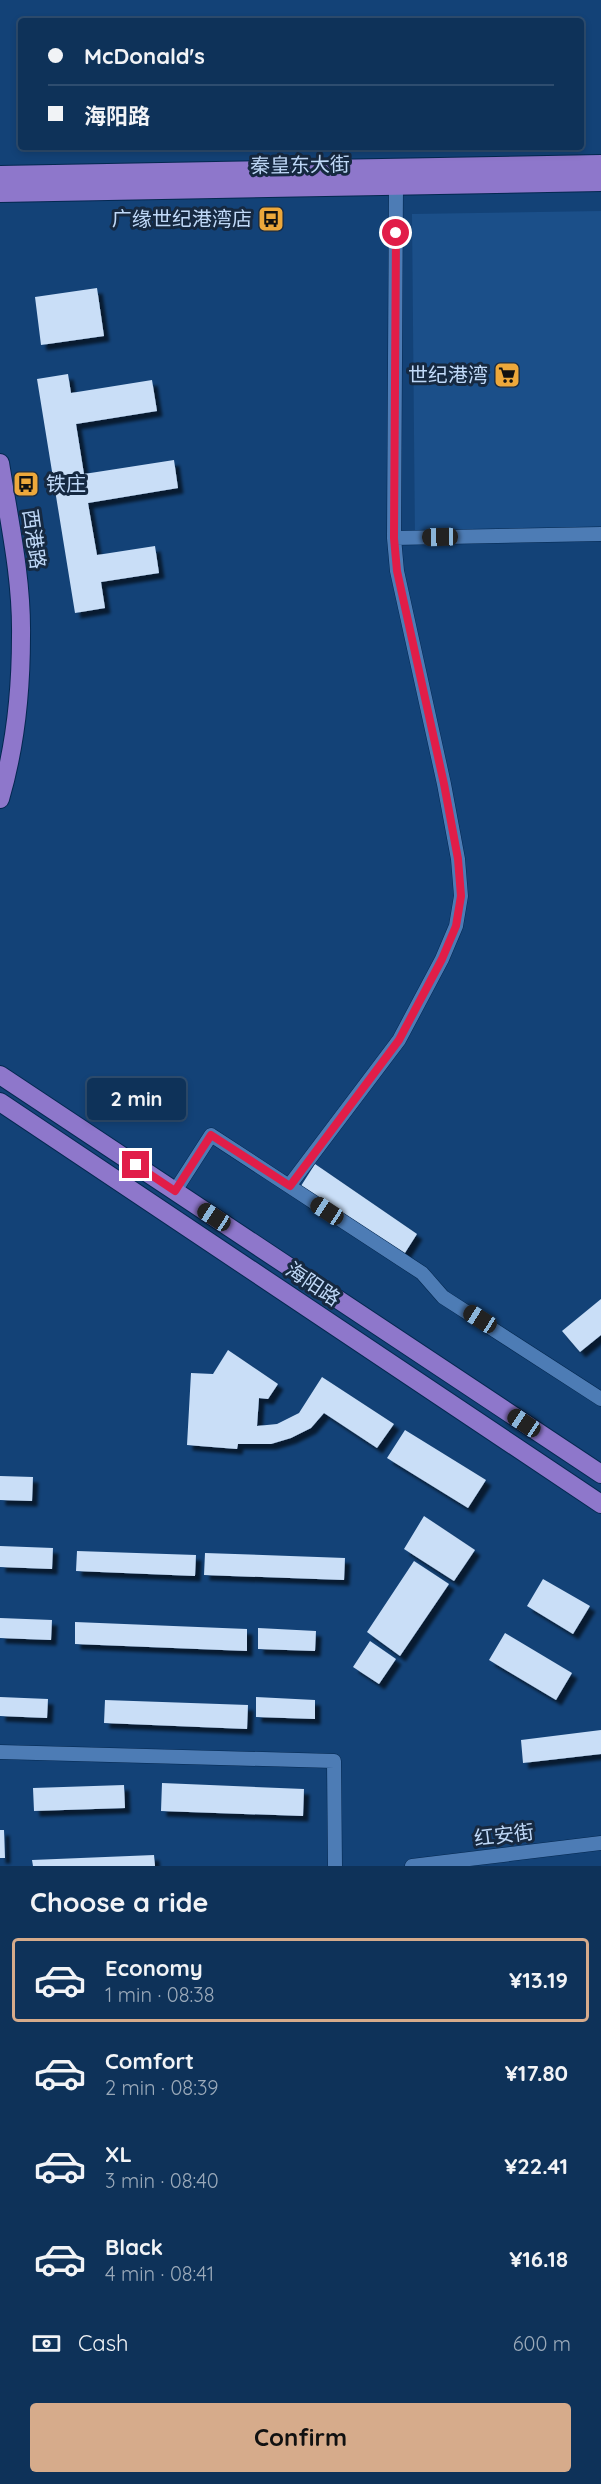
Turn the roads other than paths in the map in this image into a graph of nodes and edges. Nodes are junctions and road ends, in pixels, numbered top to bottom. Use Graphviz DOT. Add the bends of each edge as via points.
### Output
graph roads {
  1 [pos="601,164"];
  2 [pos="0,175"];
  3 [pos="601,182"];
  4 [pos="396,186"];
  5 [pos="0,193"];
  6 [pos="0,463"];
  7 [pos="601,534"];
  8 [pos="394,538"];
  9 [pos="0,799"];
  10 [pos="0,1075"];
  11 [pos="0,1102"];
  12 [pos="290,1186"];
  13 [pos="175,1191"];
  14 [pos="601,1399"];
  15 [pos="601,1474"];
  16 [pos="601,1504"];
  17 [pos="0,1752"];
  18 [pos="601,1843"];
  19 [pos="335,1866"];
  20 [pos="412,1866"];
  1 -- 2 [label="main road, 秦皇东大街"];
  3 -- 4 [label="main road, 秦皇东大街"];
  4 -- 5 [label="main road, 秦皇东大街"];
  4 -- 8 [label="street"];
  6 -- 9 [label="main road, 西港路" via="16,564 22,635 16,713"];
  7 -- 8 [label="street"];
  8 -- 12 [label="street" via="397,571 444,784 461,896 456,926 442,959 399,1040"];
  10 -- 13 [label="main road, 海阳路"];
  11 -- 16 [label="main road, 海阳路"];
  12 -- 13 [label="street" via="211,1135"];
  12 -- 14 [label="street" via="422,1273 443,1297"];
  13 -- 15 [label="main road, 海阳路"];
  17 -- 19 [label="street" via="334,1761"];
  18 -- 20 [label="street, 红安街"];
}
